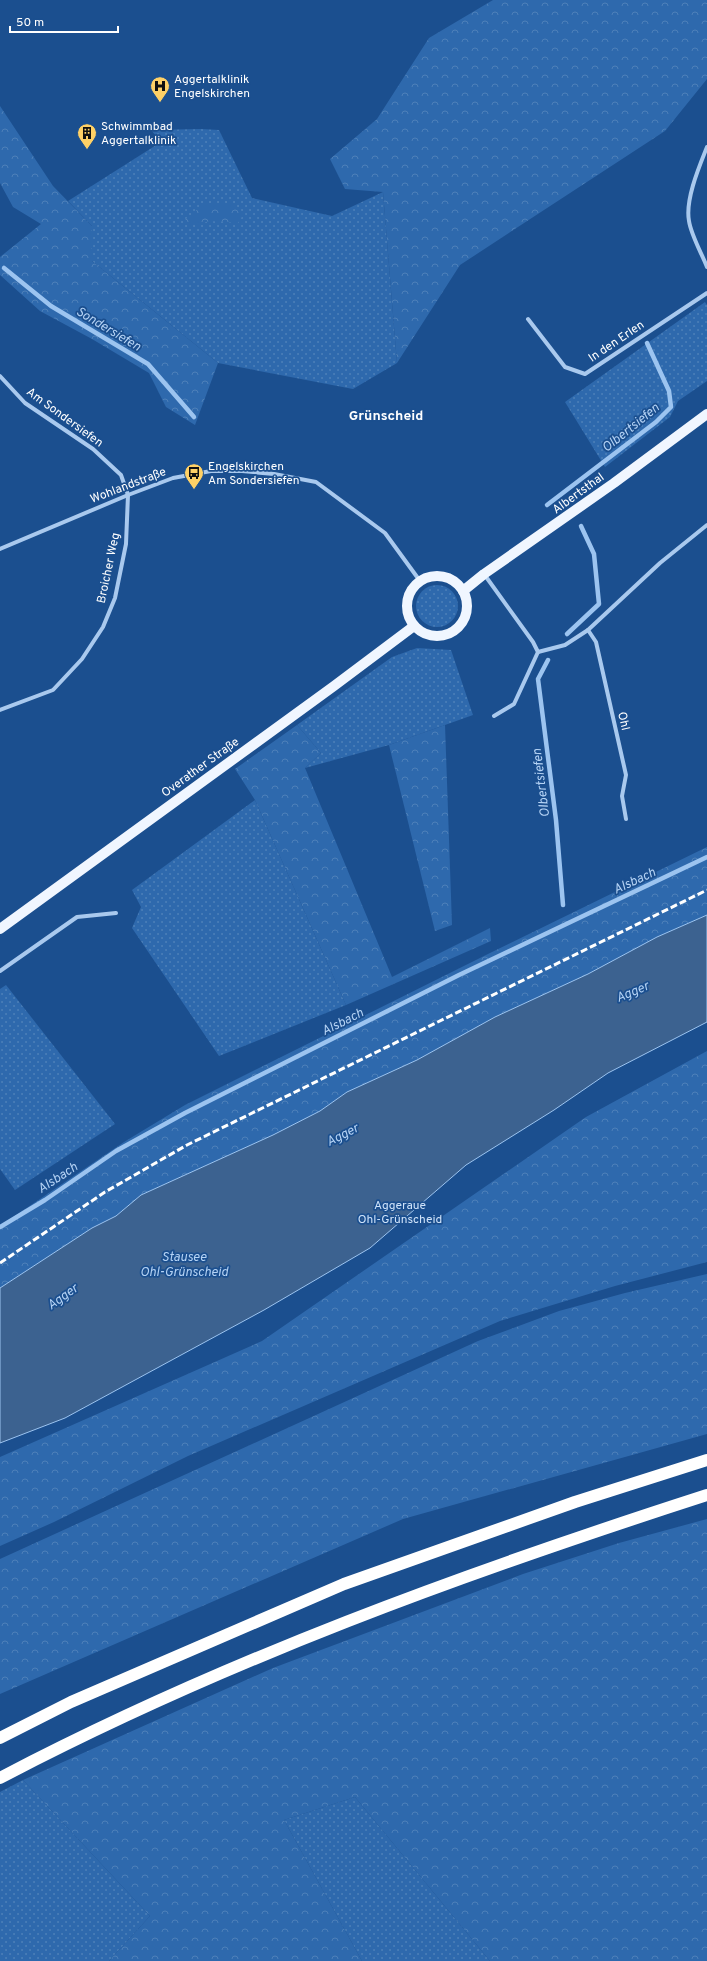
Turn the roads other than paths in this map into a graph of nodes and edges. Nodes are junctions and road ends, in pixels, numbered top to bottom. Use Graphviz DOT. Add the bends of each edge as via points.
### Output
graph roads {
  1 [pos="707,147"];
  2 [pos="707,267"];
  3 [pos="707,293"];
  4 [pos="528,319"];
  5 [pos="0,376"];
  6 [pos="707,414"];
  7 [pos="128,495"];
  8 [pos="707,525"];
  9 [pos="0,549"];
  10 [pos="484,574"];
  11 [pos="420,581"];
  12 [pos="463,591"];
  13 [pos="414,626"];
  14 [pos="588,630"];
  15 [pos="538,652"];
  16 [pos="0,710"];
  17 [pos="494,716"];
  18 [pos="626,819"];
  19 [pos="116,913"];
  20 [pos="0,929"];
  21 [pos="0,971"];
  22 [pos="707,1460"];
  23 [pos="707,1495"];
  24 [pos="0,1738"];
  25 [pos="0,1778"];
  1 -- 2 [label="street" via="698,170 689,221"];
  3 -- 4 [label="street, In den Erlen" via="585,374 564,367"];
  5 -- 7 [label="street, Am Sondersiefen" via="25,403 93,449 121,475"];
  6 -- 10 [label="main road, Albertsthal"];
  7 -- 9 [label="street, Wohlandstraße"];
  7 -- 11 [label="street, Wohlandstraße" via="173,478 211,472 274,474 316,482 385,533"];
  7 -- 16 [label="street, Broicher Weg" via="126,544 114,598 103,627 82,659 53,690"];
  8 -- 14 [label="street" via="660,563"];
  10 -- 12 [label="main road, Albertsthal"];
  10 -- 15 [label="street"];
  11 -- 12 [label="main road" via="444,577"];
  11 -- 13 [label="main road" via="407,602 407,610"];
  12 -- 13 [label="main road" via="465,617 454,631 438,636 428,635"];
  13 -- 20 [label="main road, Overather Straße"];
  14 -- 15 [label="street" via="565,645"];
  14 -- 18 [label="street, Ohl" via="596,642 626,776 622,796"];
  15 -- 17 [label="street" via="514,704"];
  19 -- 21 [label="street" via="77,917"];
  22 -- 24 [label="highway" via="575,1502 344,1584 71,1702"];
  23 -- 25 [label="highway" via="585,1534 329,1628 206,1679 69,1742"];
}
